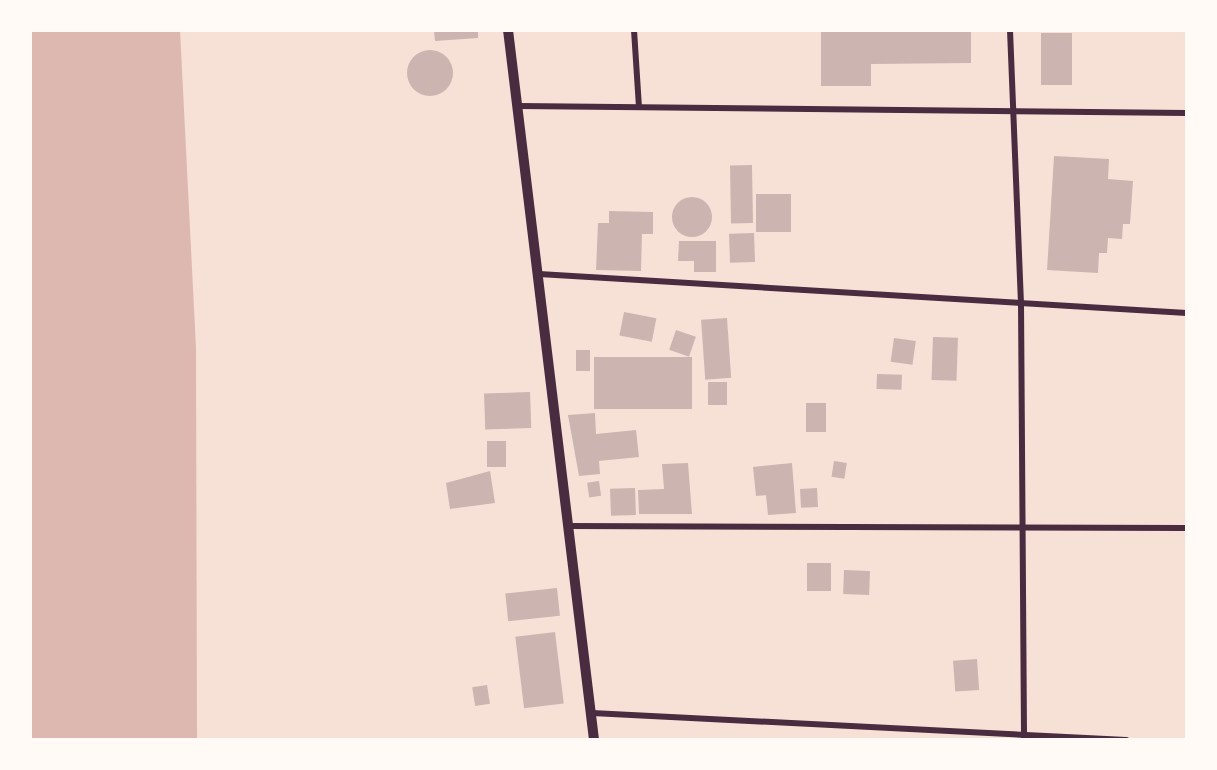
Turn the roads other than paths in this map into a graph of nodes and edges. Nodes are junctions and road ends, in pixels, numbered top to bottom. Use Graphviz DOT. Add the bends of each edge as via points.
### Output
graph roads {
  1 [pos="508,30"];
  2 [pos="634,30"];
  3 [pos="1010,30"];
  4 [pos="519,106"];
  5 [pos="639,107"];
  6 [pos="1011,113"];
  7 [pos="1187,113"];
  8 [pos="539,274"];
  9 [pos="1021,303"];
  10 [pos="1187,313"];
  11 [pos="1022,525"];
  12 [pos="569,526"];
  13 [pos="1187,528"];
  14 [pos="592,713"];
  15 [pos="1024,736"];
  16 [pos="594,740"];
  17 [pos="1126,740"];
  1 -- 4 [label="street"];
  2 -- 5 [label="street"];
  3 -- 6 [label="street"];
  4 -- 5 [label="street"];
  4 -- 8 [label="street"];
  5 -- 6 [label="street"];
  6 -- 7 [label="street"];
  6 -- 9 [label="street"];
  8 -- 9 [label="street"];
  8 -- 12 [label="street"];
  9 -- 10 [label="street"];
  9 -- 11 [label="street"];
  11 -- 12 [label="street"];
  11 -- 13 [label="street"];
  11 -- 15 [label="street"];
  12 -- 14 [label="street"];
  14 -- 15 [label="street"];
  14 -- 16 [label="street"];
  15 -- 17 [label="street"];
}
